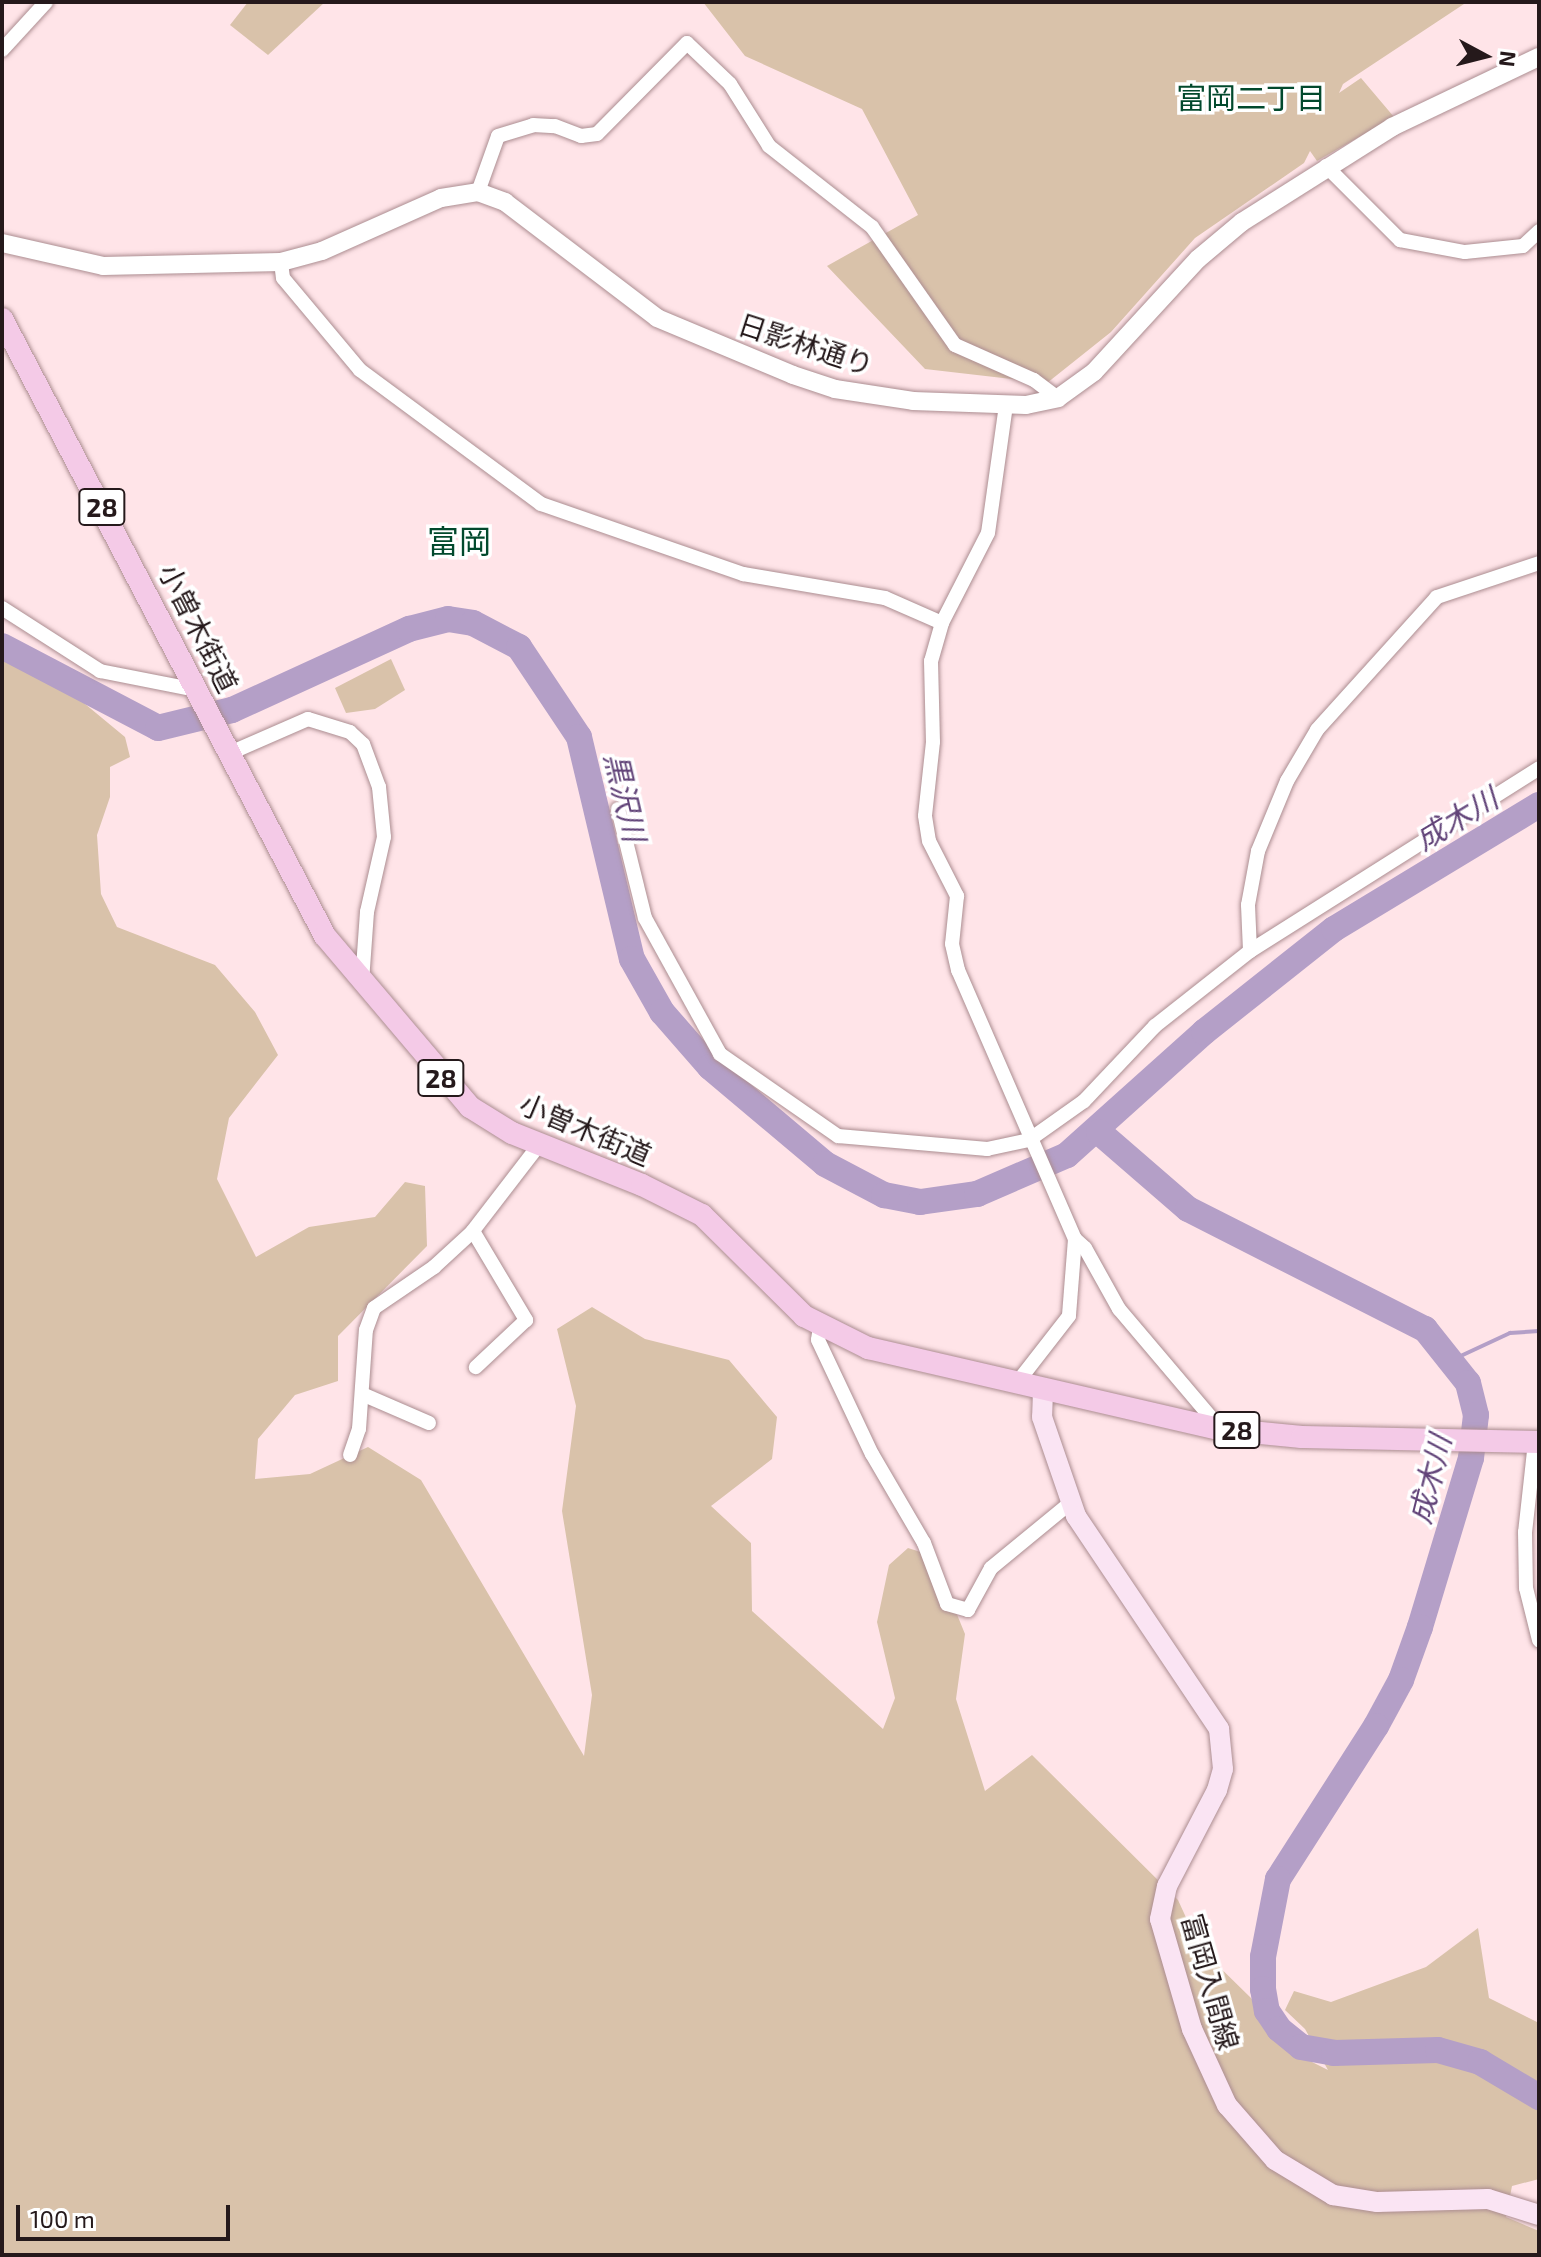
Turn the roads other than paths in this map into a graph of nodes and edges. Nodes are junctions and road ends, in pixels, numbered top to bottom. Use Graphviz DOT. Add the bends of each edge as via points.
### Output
graph roads {
  1 [pos="46,2"];
  2 [pos="2,50"];
  3 [pos="1539,57"];
  4 [pos="1326,166"];
  5 [pos="478,192"];
  6 [pos="1539,231"];
  7 [pos="2,243"];
  8 [pos="281,262"];
  9 [pos="2,319"];
  10 [pos="1058,398"];
  11 [pos="1006,405"];
  12 [pos="1539,563"];
  13 [pos="2,608"];
  14 [pos="942,623"];
  15 [pos="198,693"];
  16 [pos="226,746"];
  17 [pos="1539,768"];
  18 [pos="618,809"];
  19 [pos="1250,951"];
  20 [pos="362,982"];
  21 [pos="1029,1140"];
  22 [pos="539,1145"];
  23 [pos="473,1231"];
  24 [pos="1075,1239"];
  25 [pos="820,1327"];
  26 [pos="476,1367"];
  27 [pos="1016,1384"];
  28 [pos="1043,1391"];
  29 [pos="362,1394"];
  30 [pos="429,1423"];
  31 [pos="1220,1429"];
  32 [pos="1532,1442"];
  33 [pos="350,1455"];
  34 [pos="1069,1504"];
  35 [pos="1539,1640"];
  36 [pos="1539,2215"];
  1 -- 2 [label="street"];
  3 -- 4 [label="street" via="1392,127"];
  4 -- 6 [label="street" via="1400,240 1465,252 1523,246"];
  4 -- 10 [label="street" via="1218,240 1122,346"];
  5 -- 8 [label="street" via="441,198 322,251"];
  5 -- 10 [label="street" via="498,136 533,125 581,136 597,134 687,43 730,84 769,146 872,227 955,345 1034,380"];
  5 -- 11 [label="street, 日影林通り" via="505,202 657,318 697,337 835,389 913,401"];
  7 -- 8 [label="street" via="103,266"];
  8 -- 14 [label="street" via="283,278 360,370 541,504 743,574 885,598"];
  9 -- 15 [label="main road, 小曽木街道 / 28"];
  10 -- 11 [label="street, 日影林通り"];
  11 -- 14 [label="street" via="988,533"];
  12 -- 19 [label="street" via="1437,597 1317,730 1287,781 1258,851 1248,905"];
  13 -- 15 [label="street" via="100,671"];
  14 -- 21 [label="street" via="931,661 933,742 925,830 955,887 952,944 958,970"];
  15 -- 16 [label="main road, 小曽木街道 / 28"];
  16 -- 20 [label="main road, 小曽木街道 / 28" via="325,936"];
  16 -- 20 [label="street" via="308,719 350,732 363,744 379,787 384,837 367,912"];
  17 -- 19 [label="street"];
  18 -- 21 [label="street" via="645,918 720,1054 838,1136 987,1149"];
  19 -- 21 [label="street" via="1155,1026 1084,1101"];
  20 -- 22 [label="main road, 小曽木街道 / 28" via="470,1107"];
  21 -- 24 [label="street"];
  22 -- 23 [label="street"];
  22 -- 25 [label="main road, 小曽木街道 / 28" via="702,1215"];
  23 -- 26 [label="street" via="526,1320"];
  23 -- 29 [label="street" via="434,1267 374,1308 360,1369"];
  24 -- 27 [label="street" via="1069,1316"];
  24 -- 31 [label="street" via="1119,1309"];
  25 -- 27 [label="main road, 小曽木街道 / 28" via="868,1348"];
  25 -- 34 [label="street" via="818,1340 872,1454 924,1543 947,1604 968,1610 991,1568"];
  27 -- 28 [label="main road, 小曽木街道 / 28"];
  28 -- 31 [label="main road, 小曽木街道 / 28"];
  28 -- 34 [label="main road, 富岡入間線" via="1042,1417"];
  29 -- 30 [label="street"];
  29 -- 33 [label="street"];
  31 -- 32 [label="main road, 小曽木街道 / 28"];
  32 -- 35 [label="street" via="1526,1588"];
  34 -- 36 [label="main road, 富岡入間線" via="1219,1729 1223,1769 1217,1790 1167,1886 1160,1919 1196,2039 1227,2105 1275,2160 1333,2195 1377,2202 1488,2199"];
}
